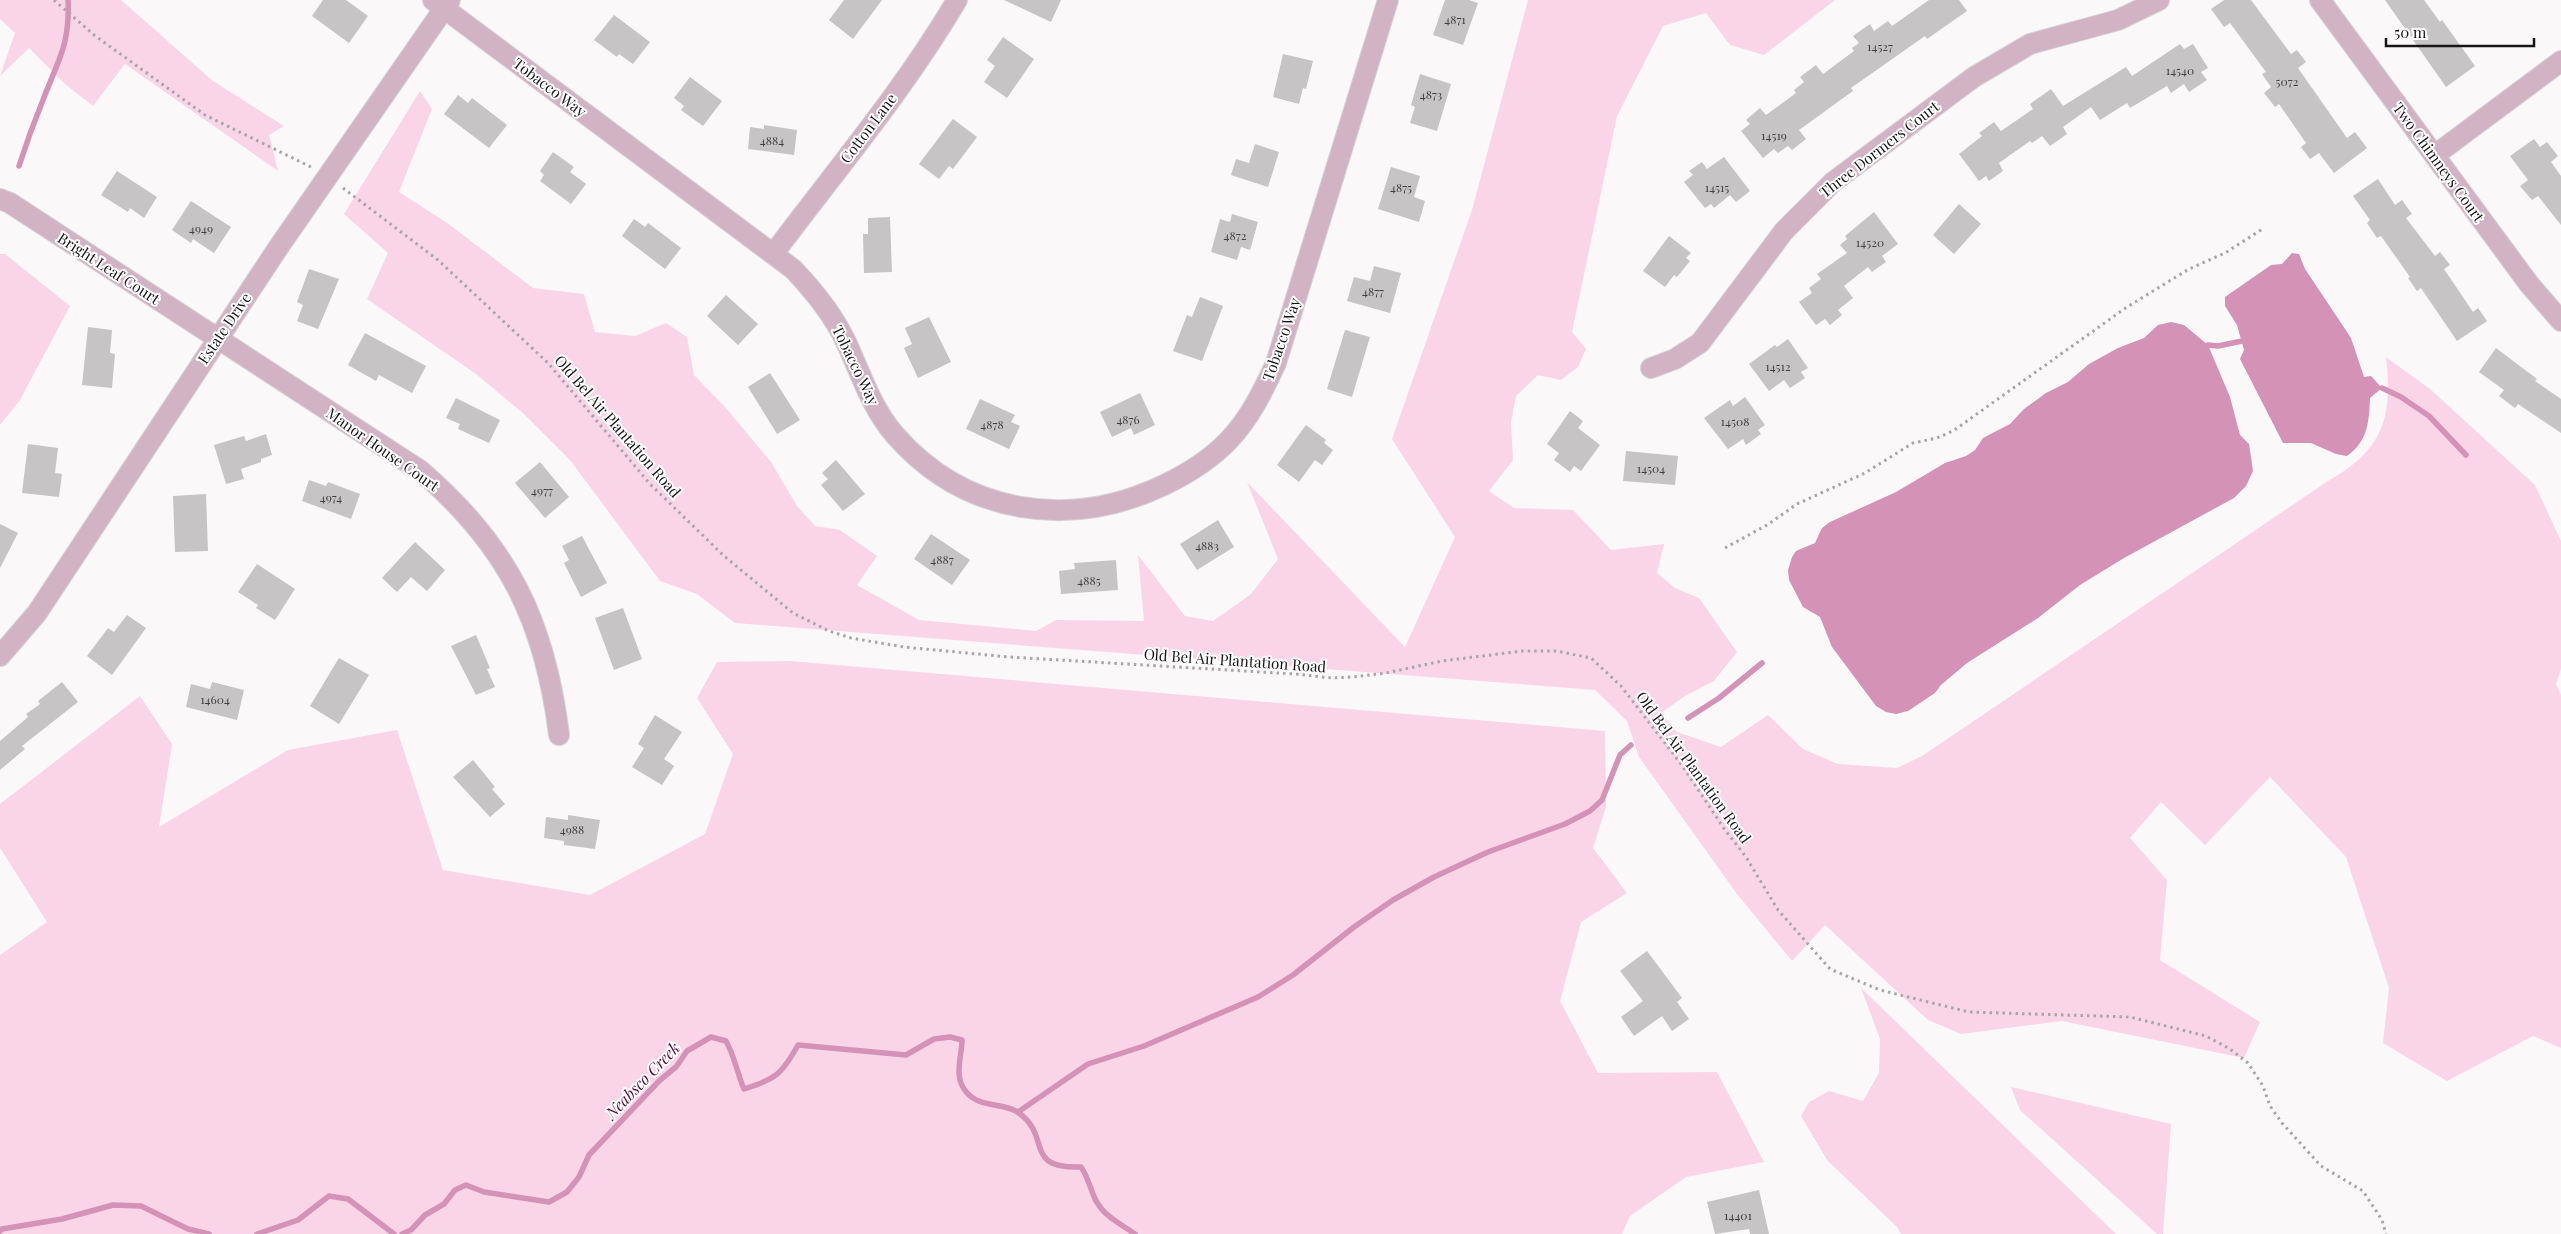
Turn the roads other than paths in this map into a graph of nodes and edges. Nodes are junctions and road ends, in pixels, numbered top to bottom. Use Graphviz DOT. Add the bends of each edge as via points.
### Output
graph roads {
  1 [pos="956,0"];
  2 [pos="1388,0"];
  3 [pos="2159,0"];
  4 [pos="2320,0"];
  5 [pos="443,3"];
  6 [pos="2561,61"];
  7 [pos="2435,155"];
  8 [pos="0,199"];
  9 [pos="774,253"];
  10 [pos="2561,321"];
  11 [pos="217,338"];
  12 [pos="1651,368"];
  13 [pos="0,656"];
  14 [pos="559,735"];
  1 -- 9 [label="street, Cotton Lane" via="916,65"];
  2 -- 9 [label="street, Tobacco Way" via="1276,363 1262,393 1228,441 1193,469 1145,494 1086,510 1023,508 971,492 937,473 894,434 872,402 831,314 811,288"];
  3 -- 12 [label="street, Three Dormers Court" via="2118,20 2030,44 1974,77 1833,182 1784,231 1700,343 1675,359"];
  4 -- 7 [label="street, Two Chimneys Court"];
  5 -- 9 [label="street, Tobacco Way"];
  5 -- 11 [label="street, Estate Drive"];
  6 -- 7 [label="street"];
  7 -- 10 [label="street, Two Chimneys Court" via="2529,284"];
  8 -- 11 [label="street, Bright Leaf Court"];
  11 -- 13 [label="street, Estate Drive" via="37,613"];
  11 -- 14 [label="street, Manor House Court" via="421,471 465,511 513,576 528,608 554,692"];
}
